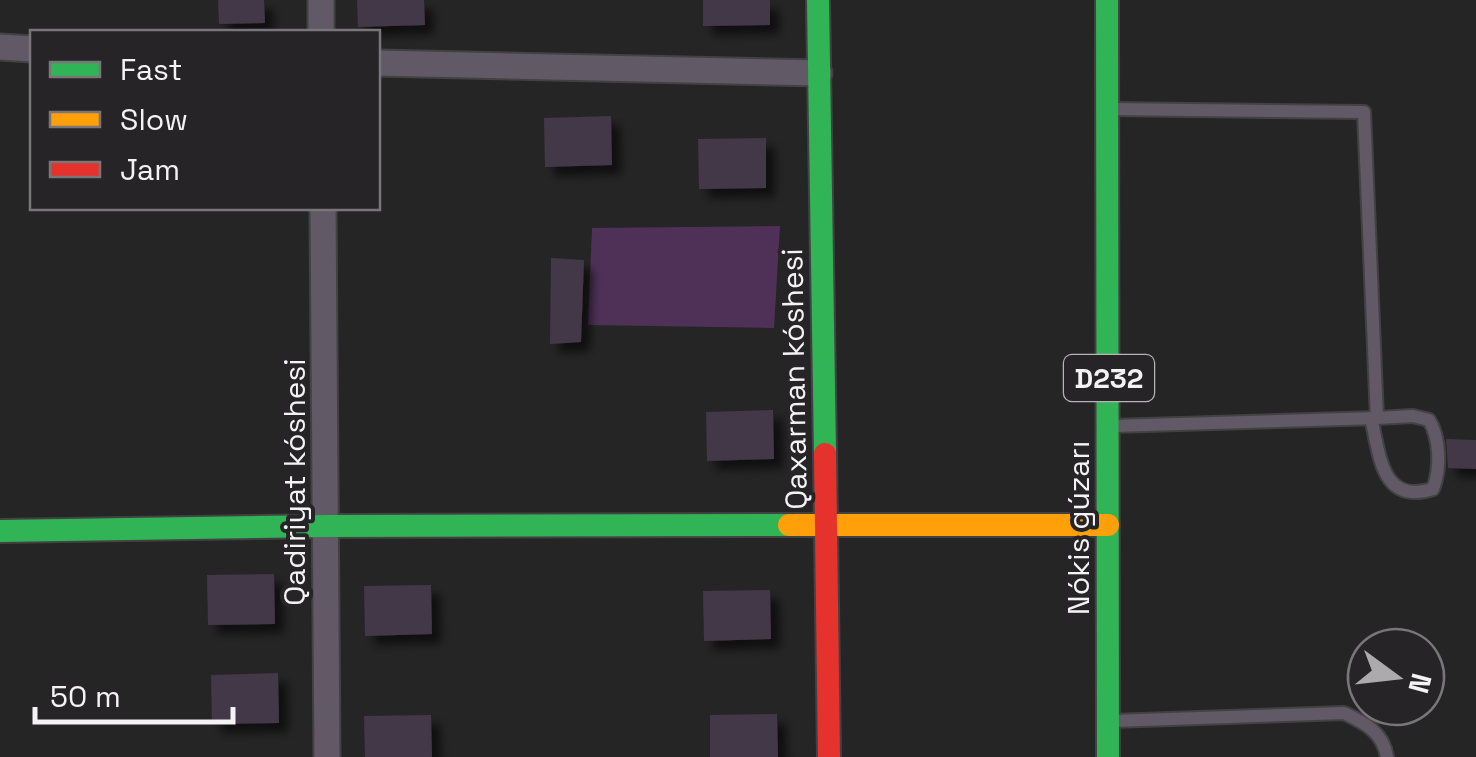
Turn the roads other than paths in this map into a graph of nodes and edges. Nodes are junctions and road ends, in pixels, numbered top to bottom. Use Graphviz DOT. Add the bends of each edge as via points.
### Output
graph roads {
  1 [pos="321,0"];
  2 [pos="818,0"];
  3 [pos="1107,0"];
  4 [pos="321,30"];
  5 [pos="0,47"];
  6 [pos="30,48"];
  7 [pos="380,62"];
  8 [pos="819,73"];
  9 [pos="1108,108"];
  10 [pos="324,210"];
  11 [pos="1374,418"];
  12 [pos="1108,426"];
  13 [pos="1108,525"];
  14 [pos="328,526"];
  15 [pos="826,526"];
  16 [pos="0,532"];
  17 [pos="1108,722"];
  18 [pos="327,757"];
  19 [pos="830,757"];
  20 [pos="1108,757"];
  21 [pos="1386,757"];
  1 -- 4 [label="street"];
  2 -- 8 [label="street, Qaxarman kóshesi"];
  3 -- 9 [label="street, Nókis gúzarı / D232"];
  5 -- 6 [label="street"];
  7 -- 8 [label="street"];
  8 -- 15 [label="street, Qaxarman kóshesi"];
  9 -- 11 [label="lane" via="1364,112"];
  9 -- 12 [label="street, Nókis gúzarı / D232"];
  10 -- 14 [label="street, Qadiriyat kóshesi"];
  11 -- 11 [label="lane" via="1393,486 1434,489 1436,433 1429,420"];
  11 -- 12 [label="lane"];
  12 -- 13 [label="street, Nókis gúzarı / D232"];
  13 -- 15 [label="street"];
  13 -- 17 [label="street, Nókis gúzarı / D232"];
  14 -- 15 [label="street"];
  14 -- 16 [label="street"];
  14 -- 18 [label="street, Qadiriyat kóshesi"];
  15 -- 19 [label="street, Qaxarman kóshesi"];
  17 -- 20 [label="street, Nókis gúzarı / D232"];
  17 -- 21 [label="lane" via="1344,713 1372,727"];
}
